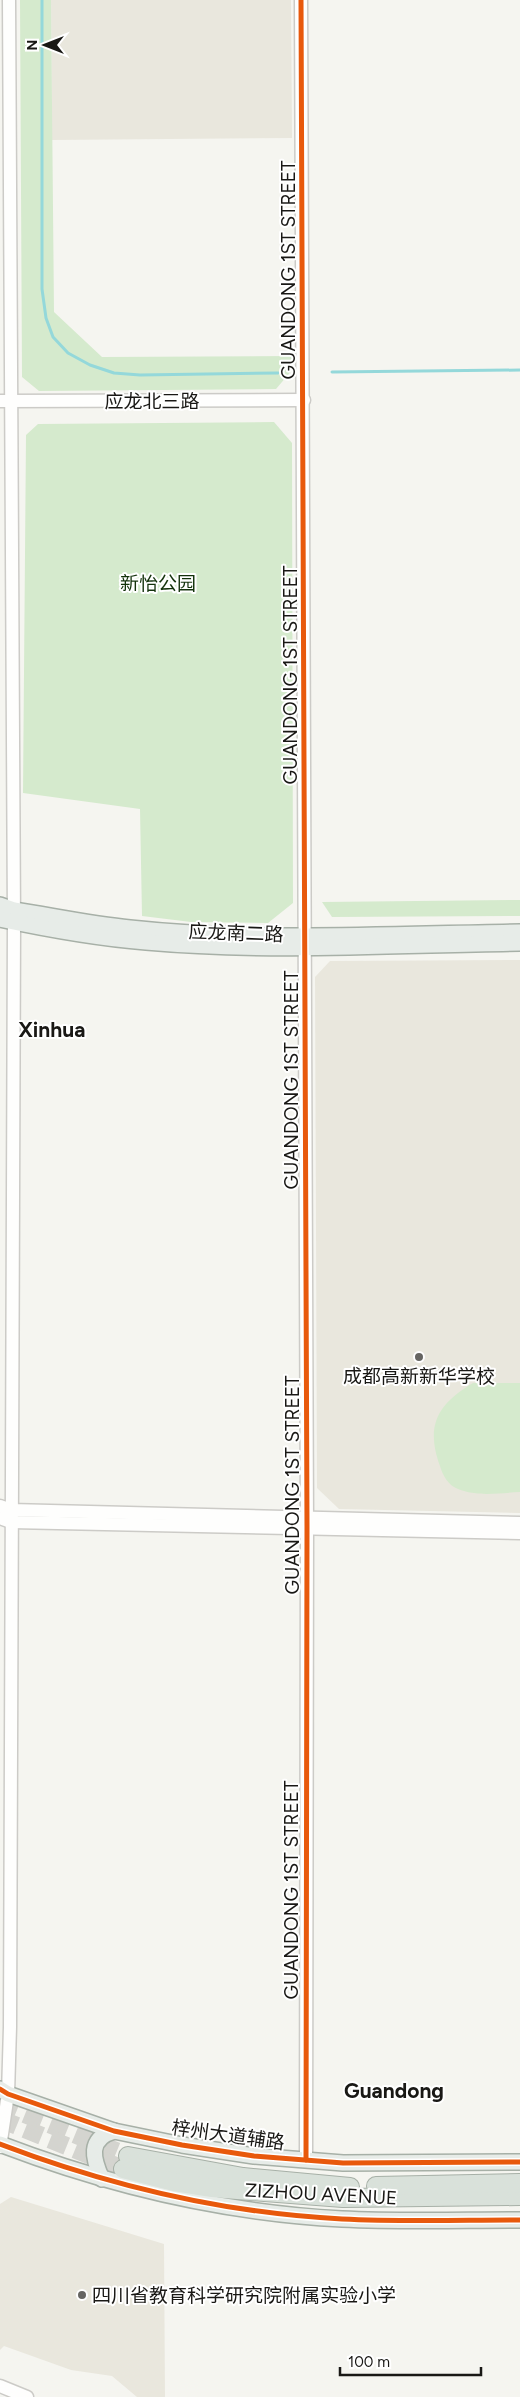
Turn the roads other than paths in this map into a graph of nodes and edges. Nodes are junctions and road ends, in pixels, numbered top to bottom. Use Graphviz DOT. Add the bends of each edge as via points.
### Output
graph roads {
  1 [pos="9,0"];
  2 [pos="302,0"];
  3 [pos="304,400"];
  4 [pos="6,401"];
  5 [pos="7,914"];
  6 [pos="520,932"];
  7 [pos="306,941"];
  8 [pos="520,943"];
  9 [pos="6,1514"];
  10 [pos="520,1522"];
  11 [pos="307,1523"];
  12 [pos="520,1533"];
  13 [pos="4,2091"];
  14 [pos="114,2131"];
  15 [pos="0,2145"];
  16 [pos="306,2160"];
  17 [pos="520,2162"];
  18 [pos="102,2179"];
  19 [pos="520,2184"];
  20 [pos="520,2196"];
  21 [pos="520,2220"];
  22 [pos="0,2386"];
  23 [pos="27,2397"];
  1 -- 4 [label="street"];
  2 -- 3 [label="street, GUANDONG 1ST STREET"];
  3 -- 4 [label="street, 应龙北三路"];
  3 -- 7 [label="street, GUANDONG 1ST STREET"];
  4 -- 5 [label="street"];
  5 -- 7 [label="main road, 应龙南二路" via="145,942"];
  5 -- 9 [label="street"];
  6 -- 7 [label="main road, 应龙南二路"];
  7 -- 8 [label="main road, 应龙南二路"];
  7 -- 11 [label="street, GUANDONG 1ST STREET"];
  9 -- 11 [label="street"];
  9 -- 13 [label="street"];
  10 -- 11 [label="street"];
  11 -- 12 [label="street"];
  11 -- 16 [label="street, GUANDONG 1ST STREET"];
  13 -- 14 [label="main road, 梓州大道辅路"];
  13 -- 15 [label="street"];
  14 -- 16 [label="main road, 梓州大道辅路" via="254,2156"];
  14 -- 18 [label="main road" via="100,2137 94,2148 94,2161"];
  15 -- 18 [label="main road"];
  16 -- 17 [label="main road, 梓州大道辅路" via="343,2163"];
  18 -- 21 [label="main road" via="187,2199 277,2213 342,2219"];
  19 -- 20 [label="highway, ZIZHOU AVENUE" via="346,2187 126,2163 174,2182 212,2188 344,2198"];
  22 -- 23 [label="street"];
}
